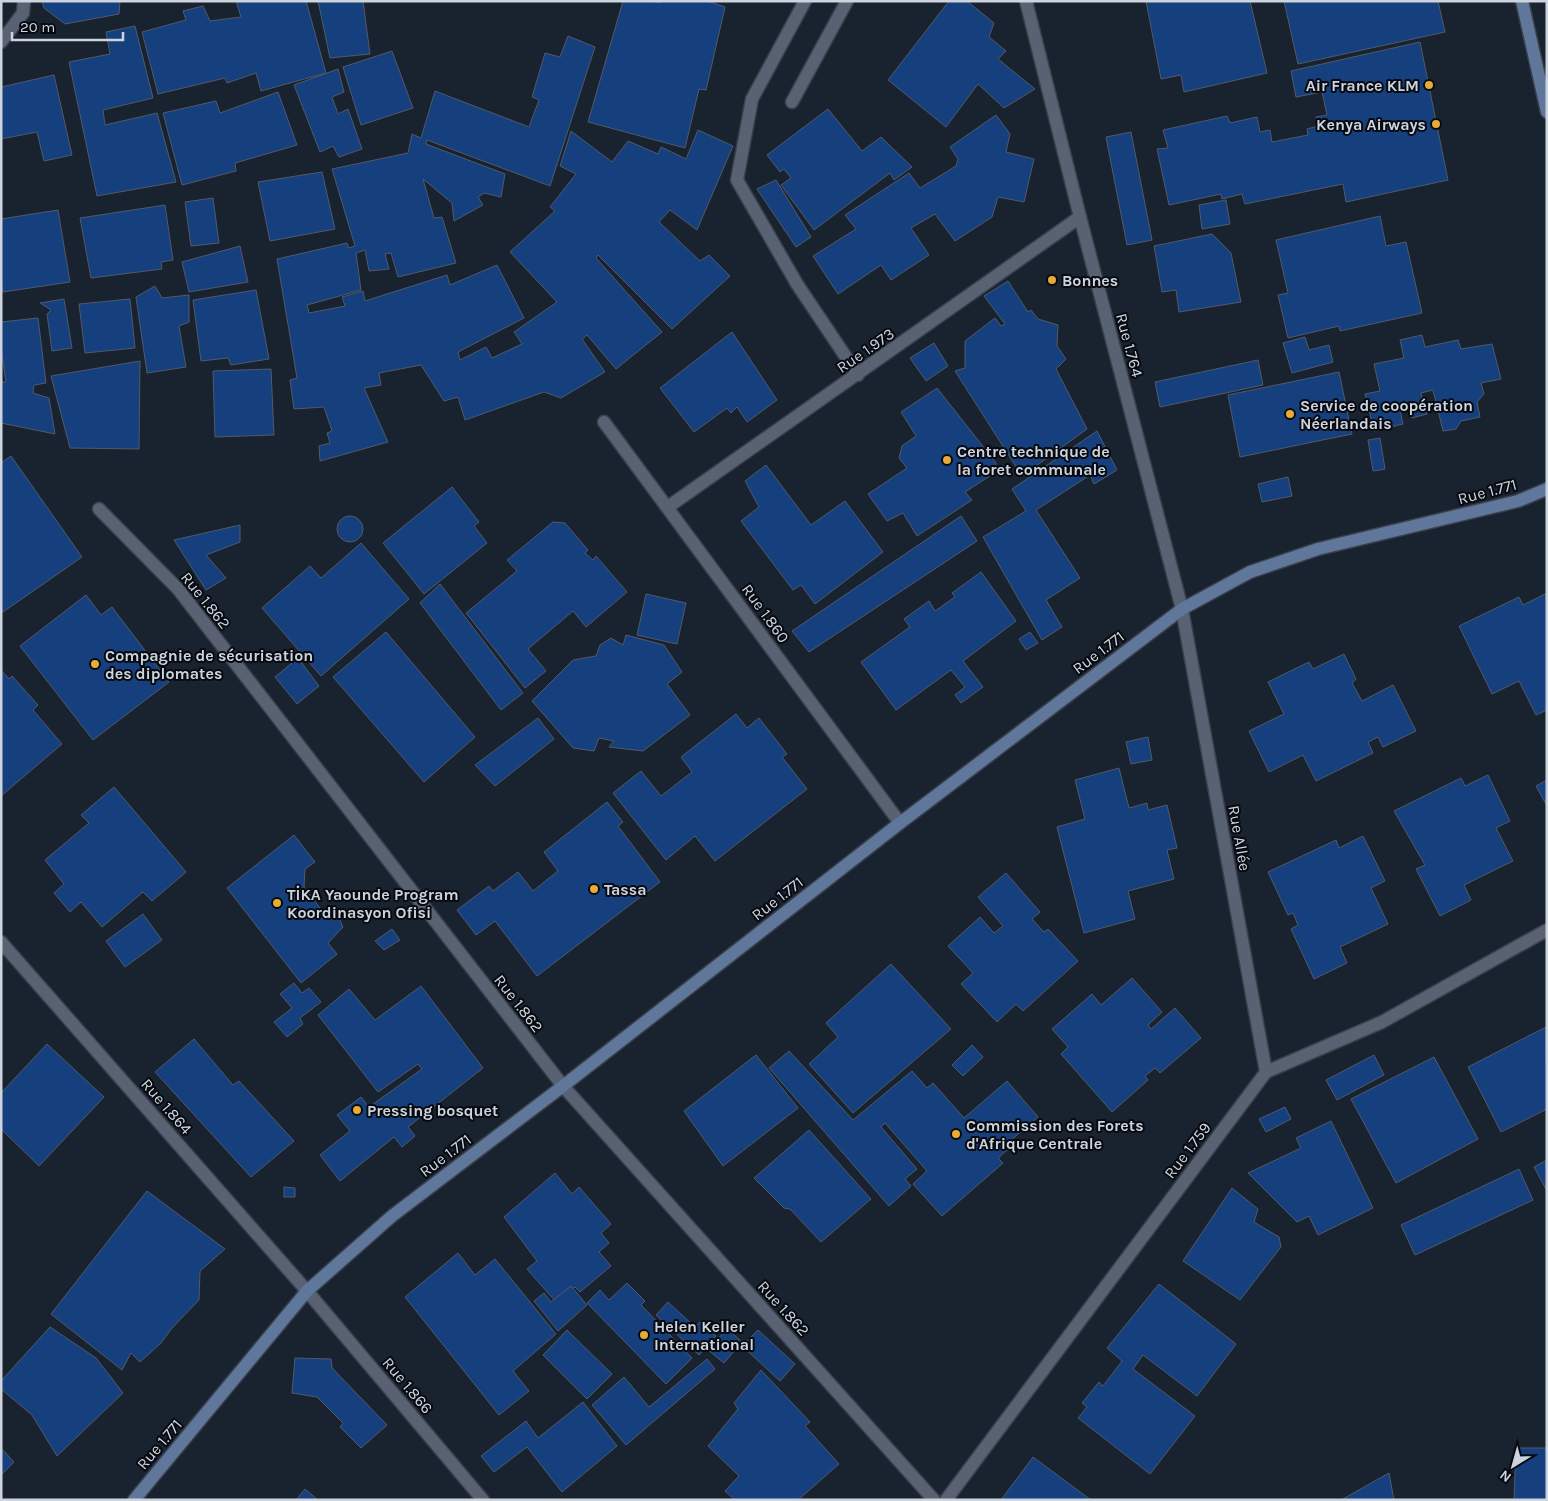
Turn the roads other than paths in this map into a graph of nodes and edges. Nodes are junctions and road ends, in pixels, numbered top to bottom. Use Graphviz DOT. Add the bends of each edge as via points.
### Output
graph roads {
  1 [pos="24,1"];
  2 [pos="805,1"];
  3 [pos="848,1"];
  4 [pos="1026,1"];
  5 [pos="1522,1"];
  6 [pos="1,42"];
  7 [pos="792,102"];
  8 [pos="1547,112"];
  9 [pos="1080,217"];
  10 [pos="858,375"];
  11 [pos="604,422"];
  12 [pos="1547,489"];
  13 [pos="668,508"];
  14 [pos="100,509"];
  15 [pos="1182,609"];
  16 [pos="900,823"];
  17 [pos="1547,930"];
  18 [pos="1,942"];
  19 [pos="1266,1072"];
  20 [pos="563,1086"];
  21 [pos="308,1291"];
  22 [pos="134,1500"];
  23 [pos="483,1500"];
  24 [pos="934,1500"];
  25 [pos="946,1500"];
  1 -- 6 [label="street" via="23,13"];
  2 -- 10 [label="street" via="752,99 737,180 798,284"];
  3 -- 7 [label="street"];
  4 -- 9 [label="street, Rue 1.764"];
  5 -- 8 [label="street"];
  9 -- 10 [label="street, Rue 1.973"];
  9 -- 15 [label="street, Rue 1.764"];
  10 -- 13 [label="street, Rue 1.973"];
  11 -- 13 [label="street, Rue 1.860"];
  12 -- 15 [label="street, Rue 1.771" via="1518,501 1318,549 1250,572"];
  13 -- 16 [label="street, Rue 1.860"];
  14 -- 20 [label="street, Rue 1.862" via="178,589"];
  15 -- 16 [label="street, Rue 1.771"];
  15 -- 19 [label="street, Rue Allée"];
  16 -- 20 [label="street, Rue 1.771"];
  17 -- 19 [label="street, Rue 1.759" via="1382,1022"];
  18 -- 21 [label="street, Rue 1.864"];
  19 -- 25 [label="street, Rue 1.759"];
  20 -- 21 [label="street, Rue 1.771" via="392,1216"];
  20 -- 24 [label="street, Rue 1.862"];
  21 -- 22 [label="street, Rue 1.771"];
  21 -- 23 [label="street, Rue 1.866"];
}
